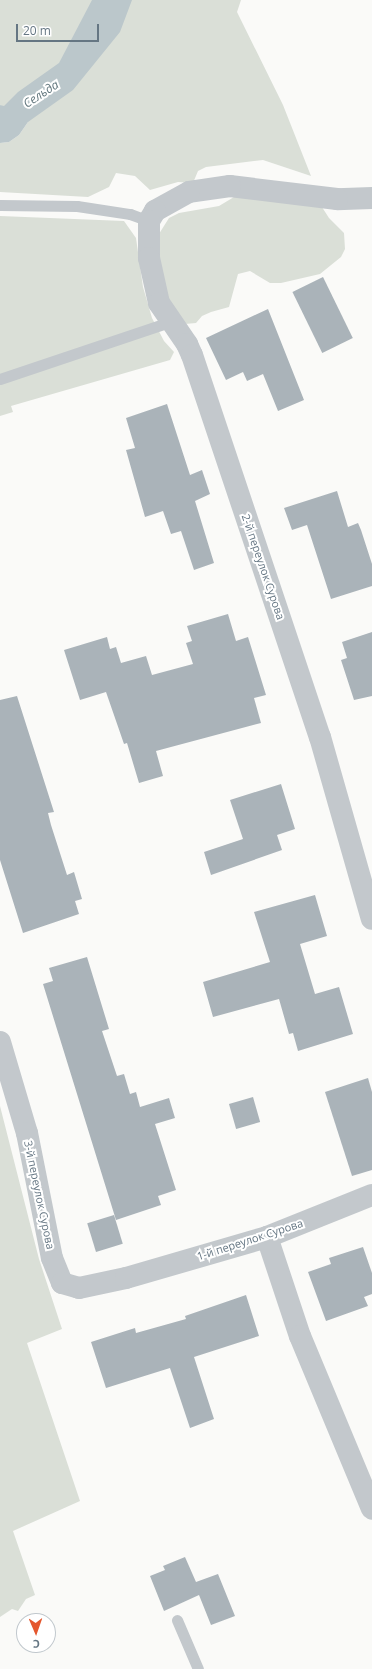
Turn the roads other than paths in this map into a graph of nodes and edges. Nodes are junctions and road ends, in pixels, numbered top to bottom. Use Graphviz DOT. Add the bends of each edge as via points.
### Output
graph roads {
  1 [pos="372,198"];
  2 [pos="0,205"];
  3 [pos="149,221"];
  4 [pos="172,321"];
  5 [pos="0,379"];
  6 [pos="372,919"];
  7 [pos="0,1042"];
  8 [pos="372,1195"];
  9 [pos="267,1237"];
  10 [pos="126,1278"];
  11 [pos="372,1509"];
  12 [pos="177,1620"];
  13 [pos="198,1669"];
  1 -- 3 [label="street" via="337,199 230,186 189,192 155,211"];
  2 -- 3 [label="lane" via="78,206 130,214"];
  3 -- 4 [label="street, 2-й переулок Сурова" via="149,258 159,303"];
  4 -- 5 [label="lane"];
  4 -- 6 [label="street, 2-й переулок Сурова" via="192,355 284,629 320,737"];
  7 -- 10 [label="street, 3-й переулок Сурова" via="27,1133 52,1258 62,1283 79,1288"];
  8 -- 9 [label="street, 1-й переулок Сурова"];
  9 -- 10 [label="street, 1-й переулок Сурова"];
  9 -- 11 [label="street" via="300,1336"];
  12 -- 13 [label="lane"];
}
